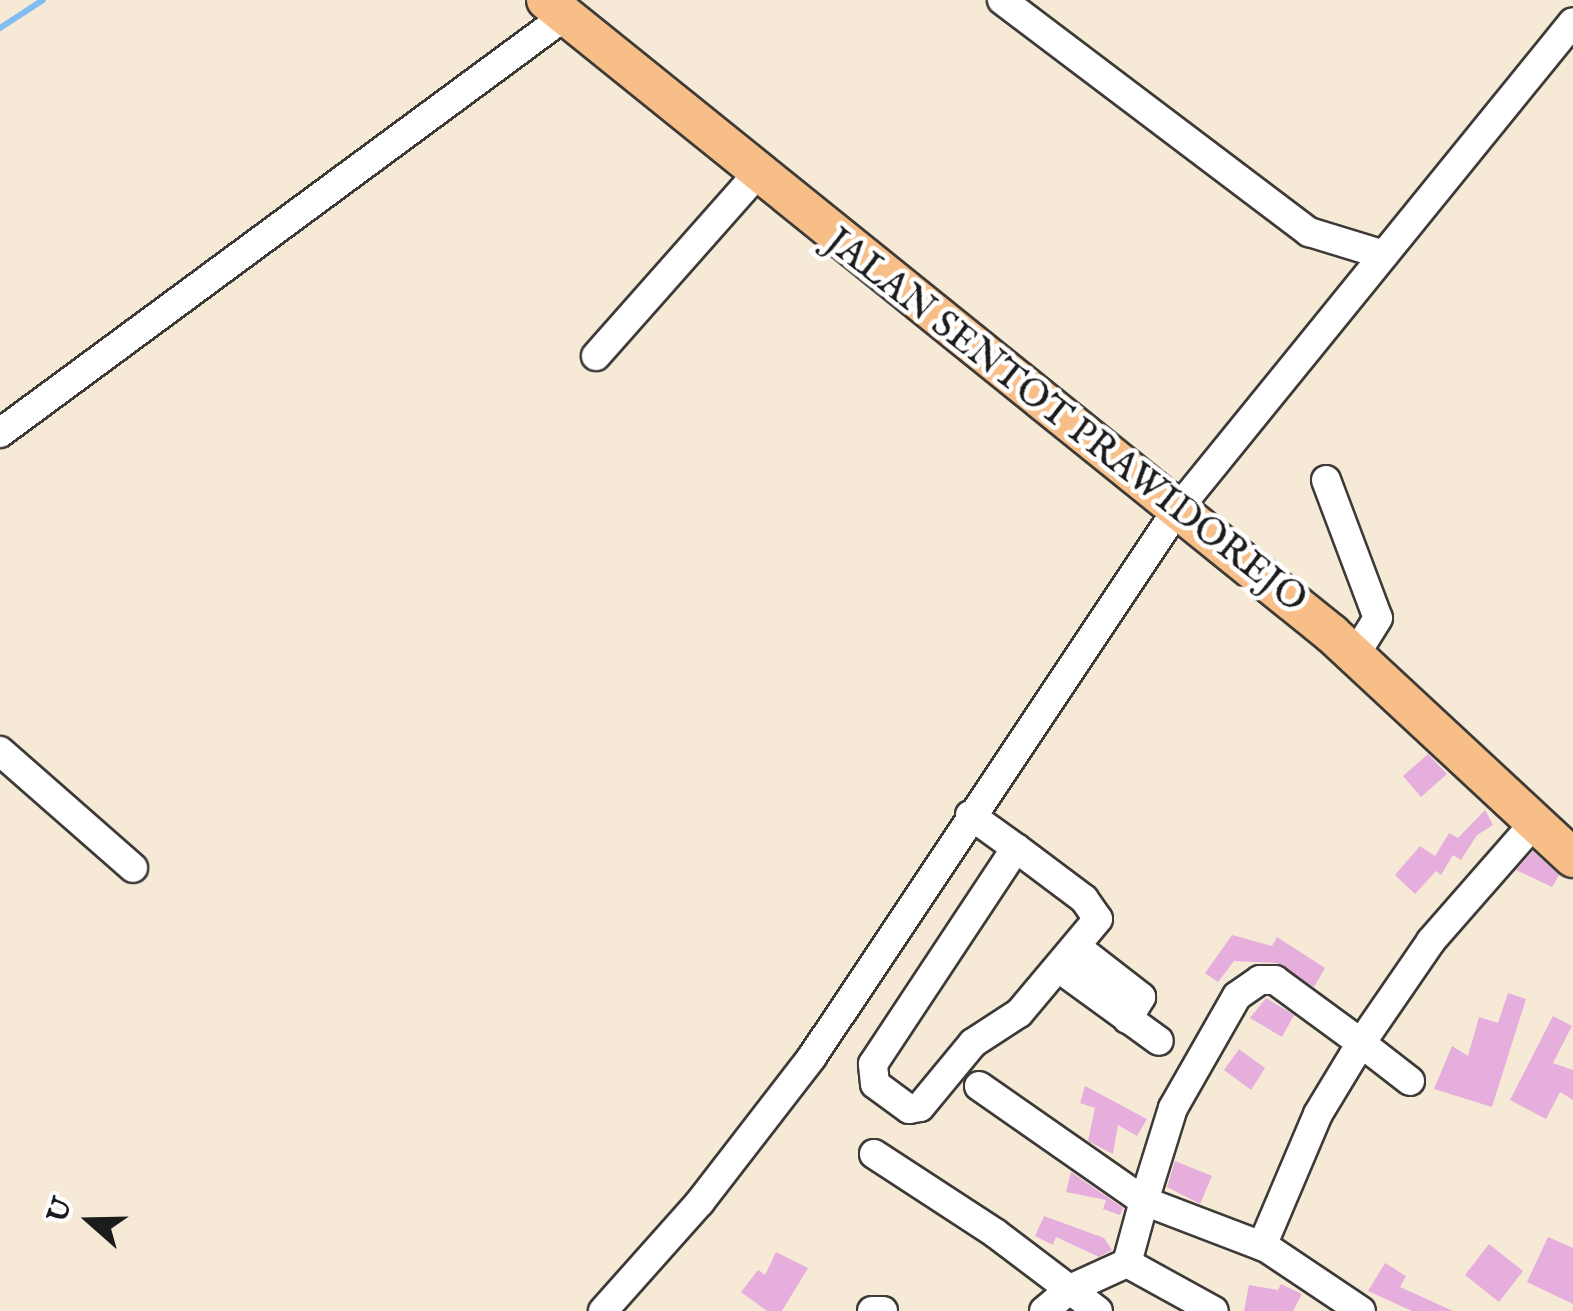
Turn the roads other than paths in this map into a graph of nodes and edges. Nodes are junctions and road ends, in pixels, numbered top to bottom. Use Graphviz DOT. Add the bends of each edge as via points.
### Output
graph roads {
  1 [pos="1002,0"];
  2 [pos="554,9"];
  3 [pos="1573,22"];
  4 [pos="756,176"];
  5 [pos="1384,255"];
  6 [pos="596,356"];
  7 [pos="0,433"];
  8 [pos="1326,480"];
  9 [pos="1178,510"];
  10 [pos="1355,655"];
  11 [pos="0,750"];
  12 [pos="970,815"];
  13 [pos="1536,822"];
  14 [pos="1016,848"];
  15 [pos="1573,858"];
  16 [pos="134,868"];
  17 [pos="1069,959"];
  18 [pos="1159,1041"];
  19 [pos="1361,1043"];
  20 [pos="1410,1082"];
  21 [pos="979,1086"];
  22 [pos="874,1154"];
  23 [pos="1144,1200"];
  24 [pos="1262,1246"];
  25 [pos="1127,1263"];
  26 [pos="1070,1289"];
  27 [pos="603,1311"];
  28 [pos="872,1311"];
  29 [pos="884,1311"];
  30 [pos="1044,1311"];
  31 [pos="1098,1311"];
  32 [pos="1214,1311"];
  33 [pos="1361,1311"];
  1 -- 5 [label="street" via="1308,232"];
  2 -- 4 [label="main road, JALAN SENTOT PRAWIDOREJO"];
  2 -- 7 [label="street"];
  3 -- 5 [label="street"];
  4 -- 6 [label="street"];
  4 -- 9 [label="main road, JALAN SENTOT PRAWIDOREJO"];
  5 -- 9 [label="street"];
  8 -- 10 [label="street" via="1378,618"];
  9 -- 10 [label="main road, JALAN SENTOT PRAWIDOREJO"];
  9 -- 12 [label="street"];
  10 -- 13 [label="main road, JALAN SENTOT PRAWIDOREJO"];
  11 -- 16 [label="street"];
  12 -- 14 [label="street"];
  12 -- 27 [label="street" via="812,1057 700,1202"];
  13 -- 15 [label="main road, JALAN SENTOT PRAWIDOREJO"];
  13 -- 19 [label="street" via="1431,941"];
  14 -- 17 [label="street" via="1098,912"];
  14 -- 17 [label="street" via="873,1064 871,1079 908,1108 920,1107 944,1072 1019,1013"];
  17 -- 18 [label="street"];
  19 -- 20 [label="street"];
  19 -- 23 [label="street" via="1298,993 1260,980 1224,1010 1200,1054 1173,1108"];
  19 -- 24 [label="street" via="1318,1114"];
  21 -- 23 [label="street"];
  22 -- 26 [label="street"];
  23 -- 24 [label="street"];
  23 -- 25 [label="street"];
  24 -- 33 [label="street"];
  25 -- 26 [label="street"];
  25 -- 32 [label="street"];
  26 -- 30 [label="street"];
  26 -- 31 [label="street"];
  28 -- 29 [label="street"];
}
